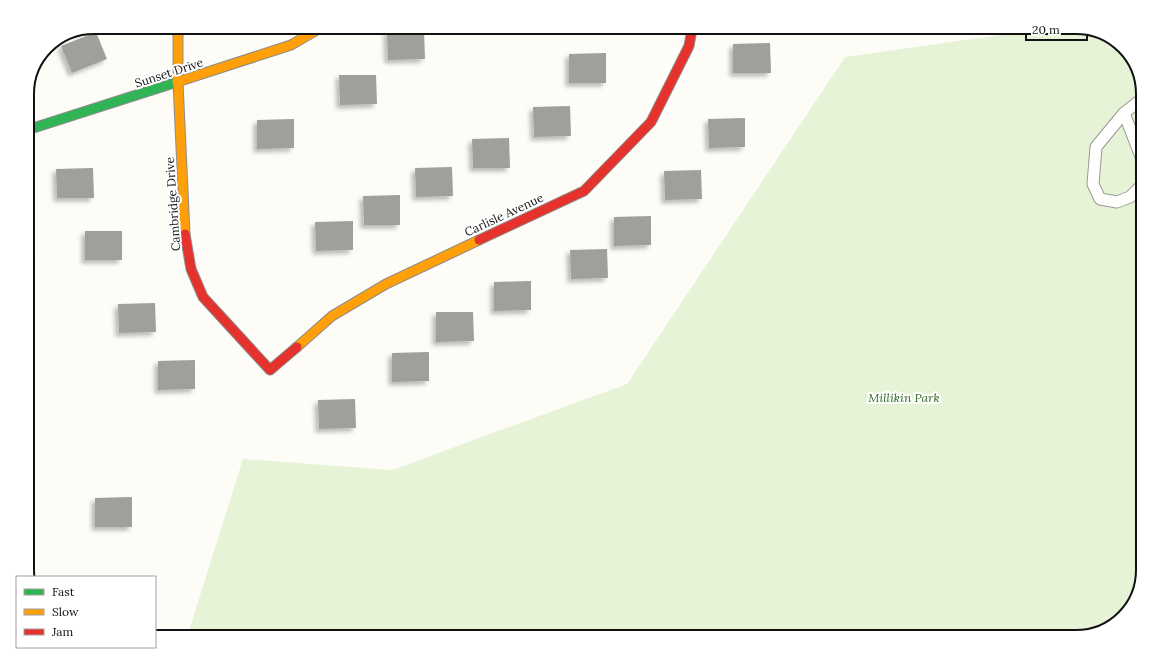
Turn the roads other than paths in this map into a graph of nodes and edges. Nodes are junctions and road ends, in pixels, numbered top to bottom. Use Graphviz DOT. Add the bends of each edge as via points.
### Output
graph roads {
  1 [pos="178,34"];
  2 [pos="310,34"];
  3 [pos="691,34"];
  4 [pos="178,82"];
  5 [pos="1136,104"];
  6 [pos="1124,113"];
  7 [pos="34,128"];
  8 [pos="1136,144"];
  9 [pos="1136,191"];
  10 [pos="270,370"];
  1 -- 4 [label="street, Cambridge Drive"];
  2 -- 4 [label="street, Sunset Drive" via="291,45"];
  3 -- 10 [label="street, Carlisle Avenue" via="689,46 651,122 584,191 386,284 332,316"];
  4 -- 7 [label="street, Sunset Drive"];
  4 -- 10 [label="street, Cambridge Drive" via="185,234 191,269 203,297"];
  5 -- 6 [label="lane"];
  6 -- 8 [label="lane"];
  6 -- 9 [label="lane" via="1096,147 1093,184 1100,199 1117,202 1130,197"];
}
